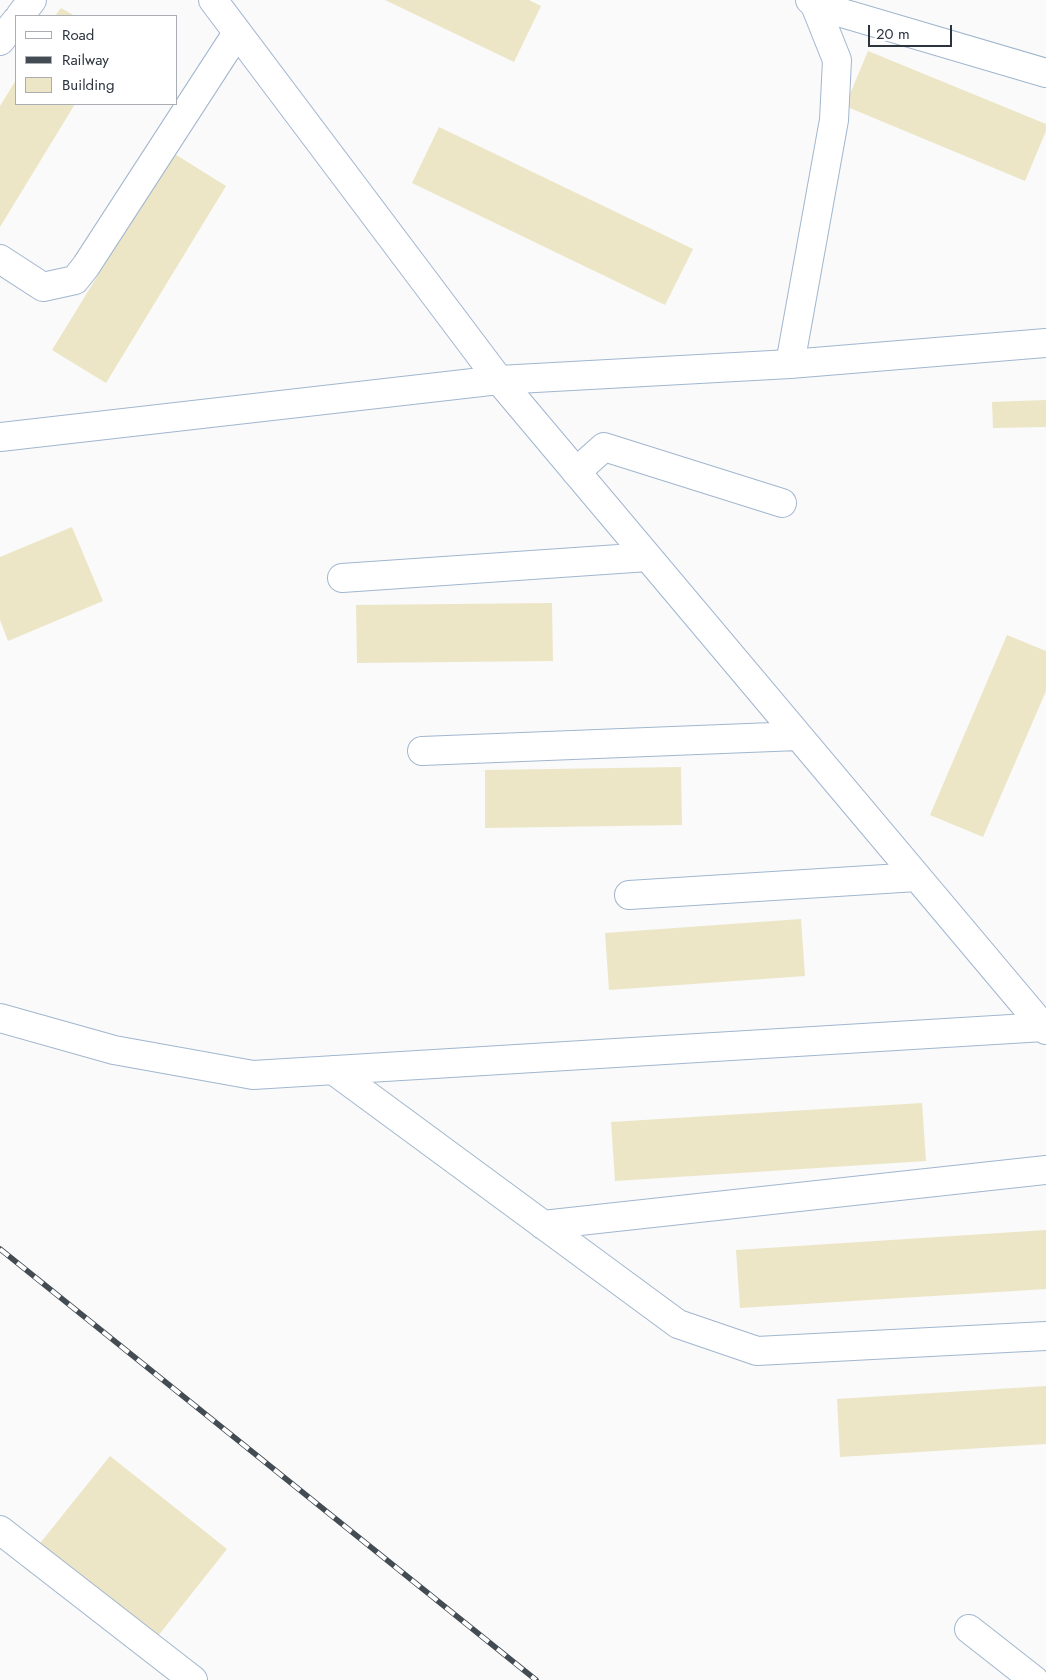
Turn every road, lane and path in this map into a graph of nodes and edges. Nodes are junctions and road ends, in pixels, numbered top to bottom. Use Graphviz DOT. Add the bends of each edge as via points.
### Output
graph roads {
  1 [pos="32,0"];
  2 [pos="213,0"];
  3 [pos="812,3"];
  4 [pos="21,15"];
  5 [pos="15,22"];
  6 [pos="237,33"];
  7 [pos="0,41"];
  8 [pos="1046,73"];
  9 [pos="0,259"];
  10 [pos="1046,343"];
  11 [pos="790,364"];
  12 [pos="499,380"];
  13 [pos="0,437"];
  14 [pos="576,472"];
  15 [pos="782,503"];
  16 [pos="648,557"];
  17 [pos="342,578"];
  18 [pos="798,736"];
  19 [pos="422,751"];
  20 [pos="917,877"];
  21 [pos="629,895"];
  22 [pos="0,1018"];
  23 [pos="1045,1029"];
  24 [pos="333,1070"];
  25 [pos="1046,1170"];
  26 [pos="543,1225"];
  27 [pos="1046,1336"];
  28 [pos="0,1530"];
  29 [pos="969,1629"];
  30 [pos="193,1680"];
  31 [pos="1034,1680"];
  1 -- 4 [label="street"];
  2 -- 6 [label="street"];
  3 -- 8 [label="street"];
  3 -- 11 [label="street" via="837,60 834,120"];
  5 -- 7 [label="street"];
  6 -- 9 [label="street" via="75,280 43,287"];
  6 -- 12 [label="street"];
  10 -- 11 [label="street"];
  11 -- 12 [label="street"];
  12 -- 13 [label="street"];
  12 -- 14 [label="street"];
  14 -- 15 [label="street" via="604,447"];
  14 -- 16 [label="street"];
  16 -- 17 [label="street"];
  16 -- 18 [label="street"];
  18 -- 19 [label="street"];
  18 -- 20 [label="street"];
  20 -- 21 [label="street"];
  20 -- 23 [label="street"];
  22 -- 24 [label="street" via="114,1050 253,1075"];
  23 -- 24 [label="street"];
  24 -- 26 [label="street"];
  25 -- 26 [label="street"];
  26 -- 27 [label="street" via="678,1324 757,1351"];
  28 -- 30 [label="street"];
  29 -- 31 [label="street"];
}
